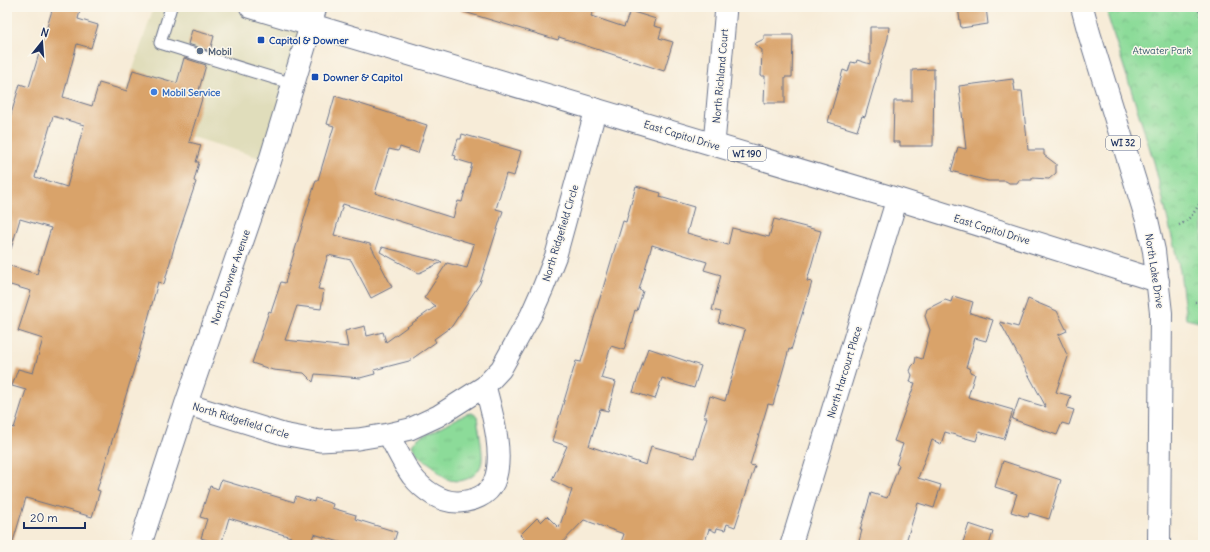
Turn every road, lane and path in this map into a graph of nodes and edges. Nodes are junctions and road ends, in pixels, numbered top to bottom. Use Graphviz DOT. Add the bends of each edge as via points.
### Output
graph roads {
  1 [pos="171,7"];
  2 [pos="250,7"];
  3 [pos="726,7"];
  4 [pos="1082,7"];
  5 [pos="1198,7"];
  6 [pos="313,16"];
  7 [pos="1203,27"];
  8 [pos="293,84"];
  9 [pos="596,109"];
  10 [pos="714,144"];
  11 [pos="1203,198"];
  12 [pos="897,199"];
  13 [pos="1179,225"];
  14 [pos="1158,281"];
  15 [pos="1203,301"];
  16 [pos="1195,302"];
  17 [pos="485,386"];
  18 [pos="186,404"];
  19 [pos="388,434"];
  20 [pos="140,545"];
  21 [pos="791,545"];
  22 [pos="1159,545"];
  1 -- 8 [label="lane" via="160,43"];
  2 -- 6 [label="main road, East Capitol Drive / WI 190"];
  3 -- 10 [label="street, North Richland Court"];
  4 -- 14 [label="main road, North Lake Drive / WI 32" via="1147,220"];
  5 -- 7 [label="path"];
  6 -- 8 [label="main road, North Downer Avenue"];
  6 -- 9 [label="main road, East Capitol Drive / WI 190"];
  8 -- 18 [label="main road, North Downer Avenue" via="270,161"];
  9 -- 10 [label="main road, East Capitol Drive / WI 190"];
  9 -- 17 [label="street, North Ridgefield Circle" via="556,255 543,288 501,369"];
  10 -- 12 [label="main road, East Capitol Drive / WI 190"];
  11 -- 13 [label="path" via="1193,214"];
  12 -- 14 [label="main road, East Capitol Drive / WI 190"];
  12 -- 21 [label="street, North Harcourt Place"];
  14 -- 22 [label="main road, North Lake Drive / WI 32" via="1162,313"];
  15 -- 16 [label="path"];
  17 -- 19 [label="street, North Ridgefield Circle" via="438,416 410,429"];
  17 -- 19 [label="street" via="494,417 496,473 493,483 485,493 470,501 444,501 431,493 413,477"];
  18 -- 19 [label="street, North Ridgefield Circle" via="283,434 320,441"];
  18 -- 20 [label="main road, North Downer Avenue"];
}
